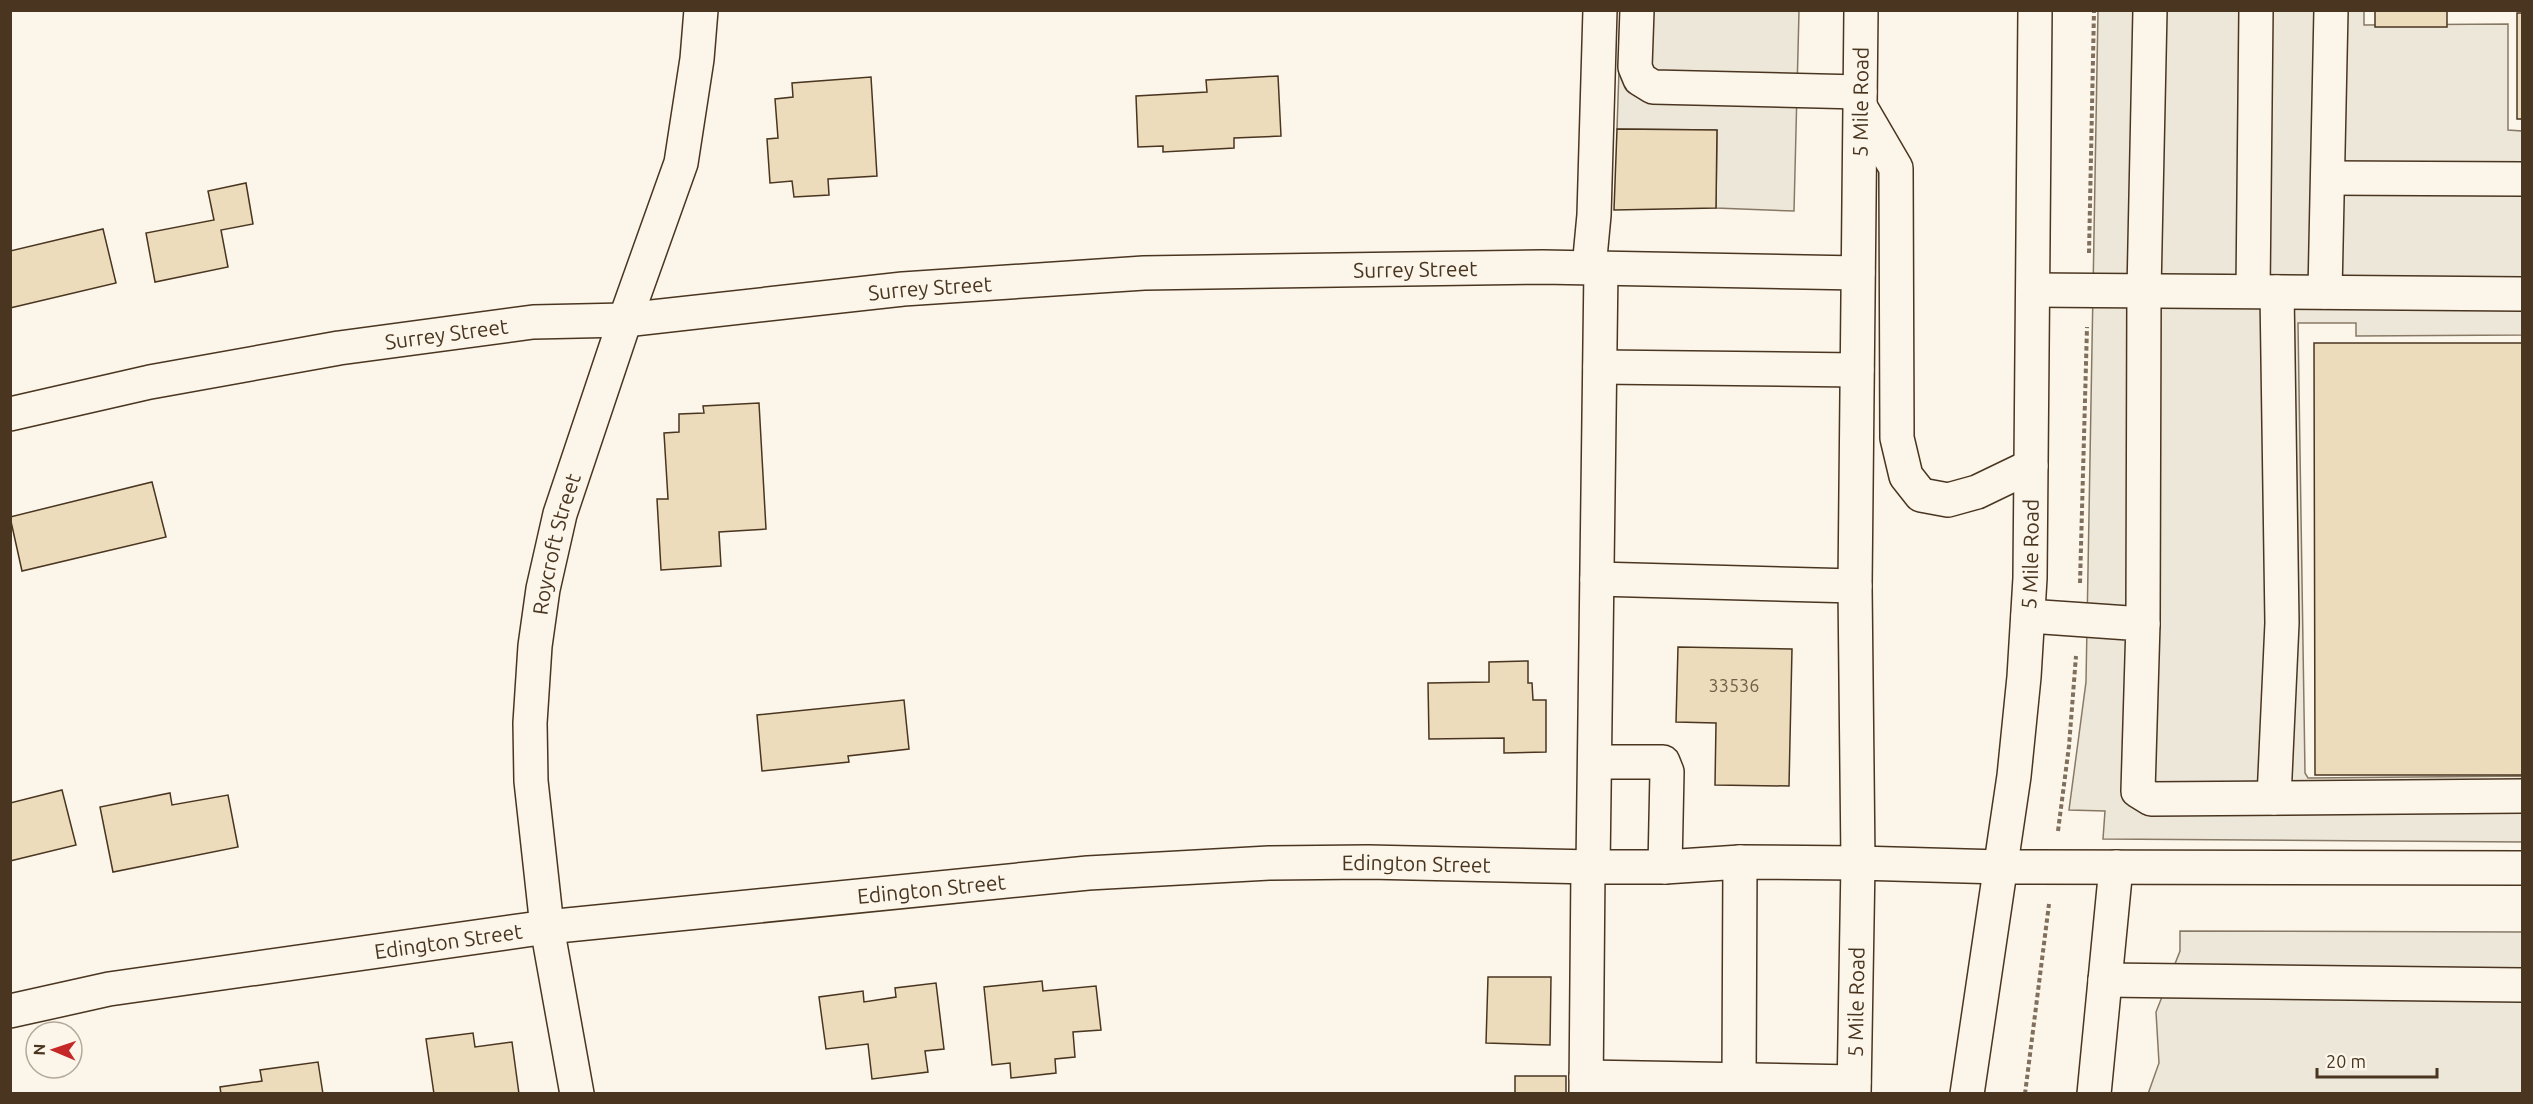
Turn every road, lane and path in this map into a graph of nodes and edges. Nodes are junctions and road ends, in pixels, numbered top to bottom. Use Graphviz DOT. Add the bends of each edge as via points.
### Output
graph roads {
  1 [pos="701,10"];
  2 [pos="1600,10"];
  3 [pos="1637,10"];
  4 [pos="1861,10"];
  5 [pos="2036,10"];
  6 [pos="2094,10"];
  7 [pos="2150,10"];
  8 [pos="2256,10"];
  9 [pos="2331,10"];
  10 [pos="1860,100"];
  11 [pos="2328,178"];
  12 [pos="2523,179"];
  13 [pos="1595,268"];
  14 [pos="1858,273"];
  15 [pos="2033,290"];
  16 [pos="2088,290"];
  17 [pos="2144,291"];
  18 [pos="2265,292"];
  19 [pos="2325,292"];
  20 [pos="2523,294"];
  21 [pos="625,320"];
  22 [pos="1600,368"];
  23 [pos="1857,370"];
  24 [pos="10,414"];
  25 [pos="2031,466"];
  26 [pos="1597,579"];
  27 [pos="1855,586"];
  28 [pos="2028,616"];
  29 [pos="2079,619"];
  30 [pos="2143,624"];
  31 [pos="1594,762"];
  32 [pos="2523,796"];
  33 [pos="2274,798"];
  34 [pos="1740,862"];
  35 [pos="1858,863"];
  36 [pos="1591,867"];
  37 [pos="1665,867"];
  38 [pos="2001,867"];
  39 [pos="2053,867"];
  40 [pos="2116,867"];
  41 [pos="2523,868"];
  42 [pos="547,927"];
  43 [pos="2105,980"];
  44 [pos="2523,985"];
  45 [pos="10,1011"];
  46 [pos="1739,1080"];
  47 [pos="1586,1085"];
  48 [pos="1854,1088"];
  49 [pos="577,1094"];
  50 [pos="1967,1094"];
  51 [pos="2025,1094"];
  52 [pos="2094,1094"];
  1 -- 21 [label="street, Roycroft Street" via="681,163"];
  2 -- 13 [label="street"];
  3 -- 10 [label="street" via="1635,67 1640,79 1653,87"];
  4 -- 10 [label="street, 5 Mile Road"];
  5 -- 15 [label="street, 5 Mile Road"];
  6 -- 16 [label="path"];
  7 -- 17 [label="street"];
  8 -- 18 [label="street"];
  9 -- 11 [label="street"];
  10 -- 14 [label="street, 5 Mile Road"];
  10 -- 25 [label="street" via="1896,168 1897,438 1906,476 1921,495 1948,500 1977,492"];
  11 -- 12 [label="street"];
  11 -- 19 [label="street"];
  13 -- 14 [label="street, Surrey Street"];
  13 -- 21 [label="street, Surrey Street" via="1144,273 903,290"];
  13 -- 22 [label="street"];
  14 -- 23 [label="street, 5 Mile Road"];
  15 -- 16 [label="street"];
  15 -- 25 [label="street, 5 Mile Road"];
  16 -- 17 [label="street"];
  16 -- 29 [label="path"];
  17 -- 18 [label="street"];
  17 -- 30 [label="street"];
  18 -- 19 [label="street"];
  18 -- 33 [label="street" via="2282,623"];
  19 -- 20 [label="street"];
  21 -- 24 [label="street, Surrey Street" via="533,322 339,348 150,382"];
  21 -- 42 [label="street, Roycroft Street" via="560,514 535,646 531,782"];
  22 -- 23 [label="street"];
  22 -- 26 [label="street"];
  23 -- 27 [label="street, 5 Mile Road"];
  25 -- 28 [label="street, 5 Mile Road"];
  26 -- 27 [label="street"];
  26 -- 31 [label="street"];
  27 -- 35 [label="street, 5 Mile Road"];
  28 -- 29 [label="street"];
  28 -- 38 [label="street, 5 Mile Road" via="2014,776"];
  29 -- 30 [label="street"];
  29 -- 39 [label="path" via="2069,746"];
  30 -- 33 [label="street" via="2138,791 2151,799"];
  31 -- 36 [label="street"];
  31 -- 37 [label="street" via="1663,762 1667,772"];
  32 -- 33 [label="street"];
  34 -- 35 [label="street, Edington Street"];
  34 -- 37 [label="street, Edington Street"];
  34 -- 46 [label="street"];
  35 -- 38 [label="street, Edington Street"];
  35 -- 48 [label="street, 5 Mile Road"];
  36 -- 37 [label="street, Edington Street"];
  36 -- 42 [label="street, Edington Street" via="1269,863 1089,873"];
  36 -- 47 [label="street"];
  38 -- 39 [label="street, Edington Street"];
  38 -- 50 [label="street, 5 Mile Road"];
  39 -- 40 [label="street, Edington Street"];
  39 -- 51 [label="path"];
  40 -- 41 [label="street, Edington Street"];
  40 -- 43 [label="street"];
  42 -- 45 [label="street, Edington Street" via="109,989"];
  42 -- 49 [label="street, Roycroft Street"];
  43 -- 44 [label="street"];
  43 -- 52 [label="street"];
  46 -- 47 [label="street"];
  46 -- 48 [label="street"];
}
